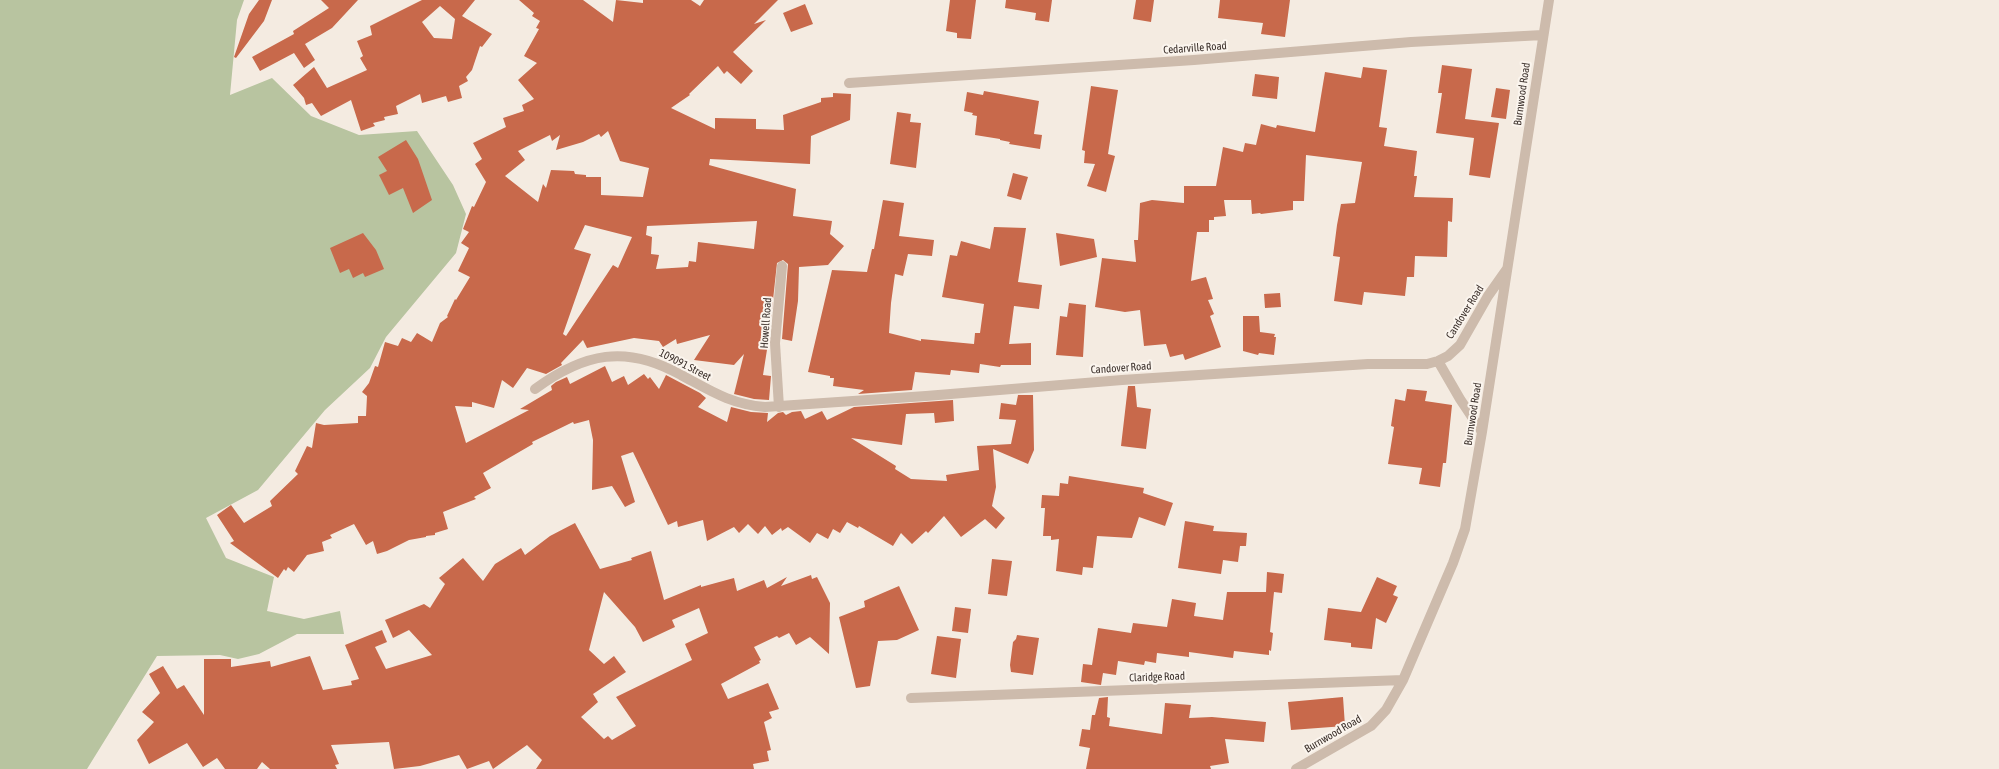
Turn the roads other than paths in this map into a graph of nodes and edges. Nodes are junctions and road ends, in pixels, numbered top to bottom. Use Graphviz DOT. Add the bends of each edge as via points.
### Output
graph roads {
  1 [pos="1549,0"];
  2 [pos="1543,35"];
  3 [pos="849,83"];
  4 [pos="782,266"];
  5 [pos="1507,270"];
  6 [pos="1438,361"];
  7 [pos="534,389"];
  8 [pos="807,405"];
  9 [pos="779,407"];
  10 [pos="1482,432"];
  11 [pos="1403,680"];
  12 [pos="911,698"];
  13 [pos="1296,769"];
  1 -- 2 [label="street, Burnwood Road"];
  2 -- 3 [label="street, Cedarville Road" via="1411,42 1194,60"];
  2 -- 5 [label="street, Burnwood Road"];
  4 -- 9 [label="street, Howell Road" via="775,343"];
  5 -- 6 [label="street, Candover Road" via="1488,296 1460,345"];
  5 -- 10 [label="street, Burnwood Road"];
  6 -- 8 [label="street, Candover Road" via="1427,364 1368,364 1122,380"];
  6 -- 10 [label="street"];
  7 -- 9 [label="street, 109091 Street" via="589,360 606,355 618,355 649,360 734,402 749,406"];
  8 -- 9 [label="street, 109091 Street"];
  10 -- 11 [label="street, Burnwood Road" via="1465,529 1453,564"];
  11 -- 12 [label="street, Claridge Road"];
  11 -- 13 [label="street, Burnwood Road" via="1386,710 1371,726"];
}
